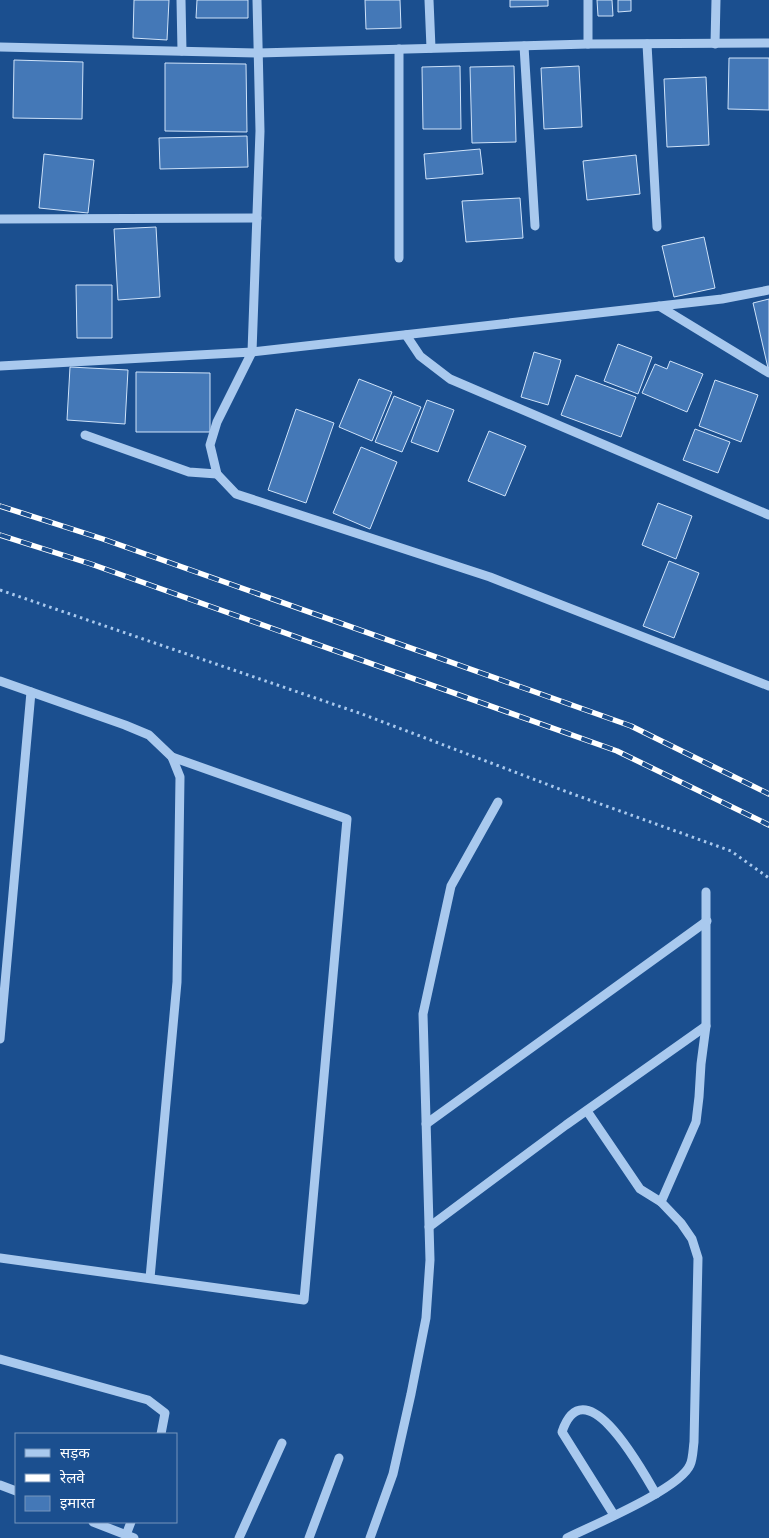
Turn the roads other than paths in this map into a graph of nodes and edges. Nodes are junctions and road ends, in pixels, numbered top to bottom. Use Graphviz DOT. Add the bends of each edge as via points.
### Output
graph roads {
  1 [pos="181,0"];
  2 [pos="257,0"];
  3 [pos="429,0"];
  4 [pos="588,0"];
  5 [pos="716,0"];
  6 [pos="769,43"];
  7 [pos="588,44"];
  8 [pos="647,44"];
  9 [pos="715,44"];
  10 [pos="524,46"];
  11 [pos="0,47"];
  12 [pos="431,48"];
  13 [pos="399,49"];
  14 [pos="182,51"];
  15 [pos="258,53"];
  16 [pos="257,218"];
  17 [pos="0,219"];
  18 [pos="534,226"];
  19 [pos="656,227"];
  20 [pos="399,258"];
  21 [pos="769,290"];
  22 [pos="659,306"];
  23 [pos="406,335"];
  24 [pos="252,352"];
  25 [pos="0,366"];
  26 [pos="769,373"];
  27 [pos="85,435"];
  28 [pos="217,474"];
  29 [pos="769,515"];
  30 [pos="0,681"];
  31 [pos="769,686"];
  32 [pos="31,692"];
  33 [pos="172,757"];
  34 [pos="498,802"];
  35 [pos="706,892"];
  36 [pos="707,921"];
  37 [pos="706,1026"];
  38 [pos="0,1039"];
  39 [pos="587,1111"];
  40 [pos="426,1124"];
  41 [pos="661,1202"];
  42 [pos="430,1227"];
  43 [pos="0,1258"];
  44 [pos="150,1278"];
  45 [pos="0,1359"];
  46 [pos="161,1433"];
  47 [pos="282,1443"];
  48 [pos="339,1458"];
  49 [pos="0,1485"];
  50 [pos="15,1492"];
  51 [pos="656,1494"];
  52 [pos="614,1515"];
  53 [pos="96,1523"];
  54 [pos="130,1523"];
  55 [pos="130,1536"];
  56 [pos="239,1538"];
  57 [pos="309,1538"];
  58 [pos="370,1538"];
  59 [pos="567,1538"];
  1 -- 14 [label="street"];
  2 -- 15 [label="street"];
  3 -- 12 [label="street"];
  4 -- 7 [label="street"];
  5 -- 9 [label="street"];
  6 -- 9 [label="street"];
  7 -- 8 [label="street"];
  7 -- 10 [label="street"];
  8 -- 9 [label="street"];
  8 -- 19 [label="street"];
  10 -- 12 [label="street"];
  10 -- 18 [label="street"];
  11 -- 14 [label="street"];
  12 -- 13 [label="street"];
  13 -- 15 [label="street"];
  13 -- 20 [label="street"];
  14 -- 15 [label="street"];
  15 -- 16 [label="street"];
  16 -- 17 [label="street"];
  16 -- 24 [label="street"];
  21 -- 22 [label="street"];
  22 -- 23 [label="street"];
  22 -- 26 [label="street"];
  23 -- 24 [label="street"];
  23 -- 29 [label="street" via="420,356 450,379"];
  24 -- 25 [label="street"];
  24 -- 28 [label="street" via="216,422 210,445"];
  27 -- 28 [label="street" via="189,472"];
  28 -- 31 [label="street" via="236,494 490,577"];
  30 -- 32 [label="street"];
  32 -- 33 [label="street" via="149,735"];
  32 -- 38 [label="street"];
  33 -- 44 [label="street" via="180,777 177,982"];
  33 -- 44 [label="street" via="347,819 304,1300"];
  34 -- 40 [label="street" via="451,886 423,1014"];
  35 -- 36 [label="street"];
  36 -- 37 [label="street"];
  36 -- 40 [label="street"];
  37 -- 39 [label="street"];
  37 -- 41 [label="street" via="696,1122"];
  39 -- 41 [label="street" via="640,1189"];
  39 -- 42 [label="street"];
  40 -- 42 [label="street"];
  41 -- 51 [label="street" via="692,1239 698,1258 694,1442 690,1465 680,1478"];
  42 -- 58 [label="street" via="426,1318 393,1474"];
  43 -- 44 [label="street"];
  45 -- 46 [label="street" via="148,1400 164,1413"];
  47 -- 56 [label="street"];
  48 -- 57 [label="street"];
  49 -- 50 [label="street"];
  51 -- 52 [label="street"];
  51 -- 52 [label="street" via="627,1445 606,1422 591,1411 578,1411 566,1418 562,1432"];
  52 -- 59 [label="street"];
  53 -- 55 [label="street"];
  54 -- 55 [label="street"];
}
